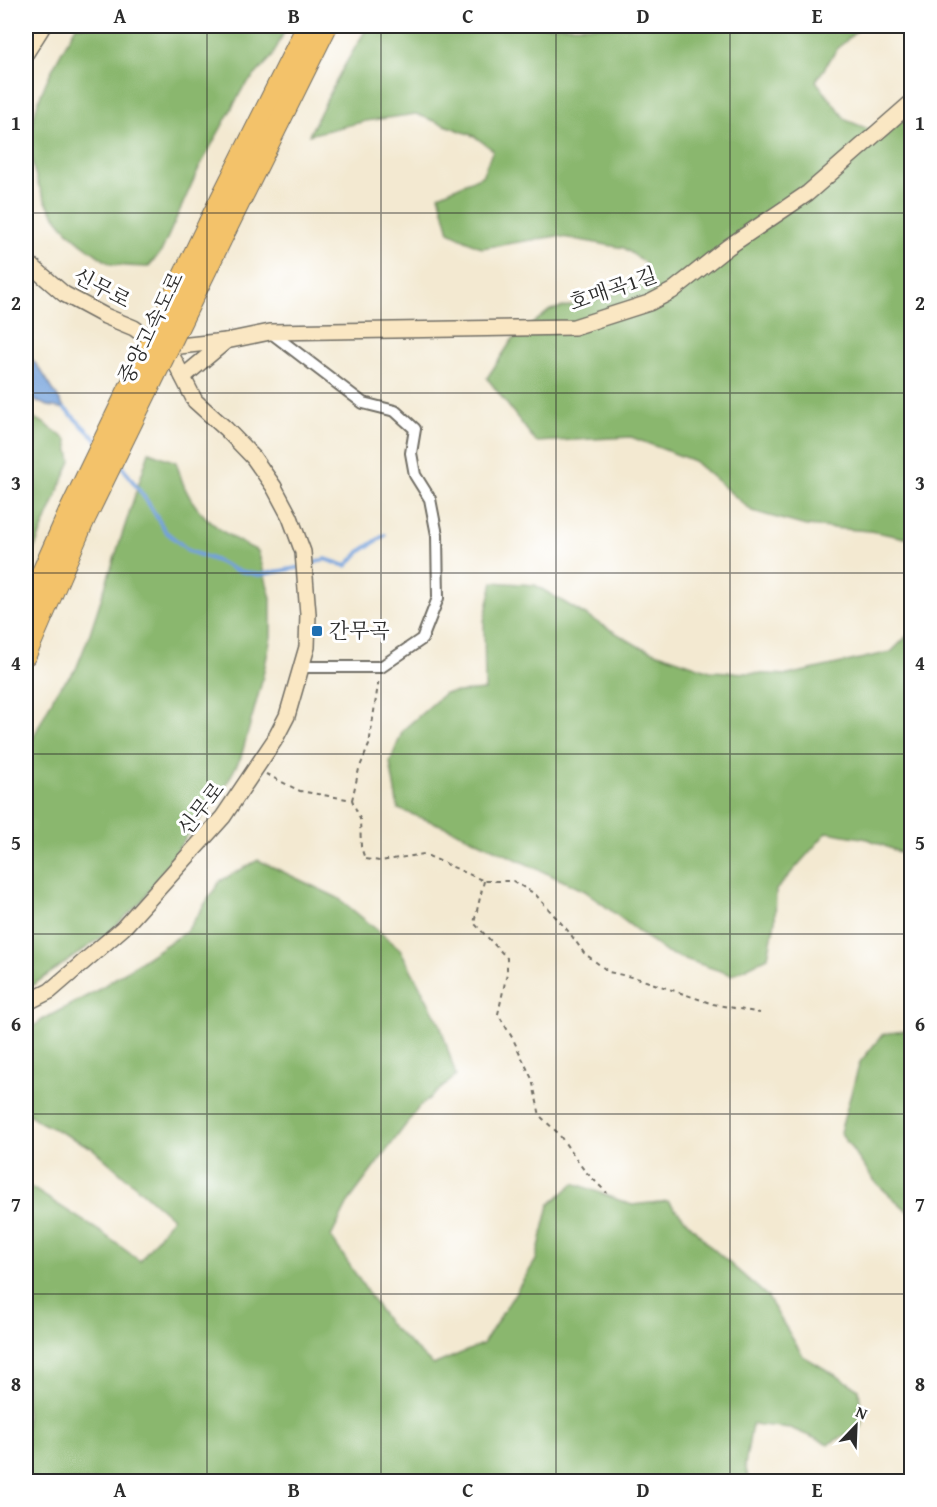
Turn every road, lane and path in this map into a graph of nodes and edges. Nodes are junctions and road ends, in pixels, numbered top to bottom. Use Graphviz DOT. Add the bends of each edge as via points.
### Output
graph roads {
  1 [pos="43,26"];
  2 [pos="307,26"];
  3 [pos="327,26"];
  4 [pos="26,53"];
  5 [pos="912,102"];
  6 [pos="218,225"];
  7 [pos="26,261"];
  8 [pos="270,332"];
  9 [pos="226,340"];
  10 [pos="160,348"];
  11 [pos="183,377"];
  12 [pos="76,517"];
  13 [pos="26,608"];
  14 [pos="26,656"];
  15 [pos="301,667"];
  16 [pos="381,667"];
  17 [pos="256,769"];
  18 [pos="352,800"];
  19 [pos="484,881"];
  20 [pos="26,1003"];
  21 [pos="760,1013"];
  22 [pos="607,1193"];
  1 -- 4 [label="street"];
  2 -- 6 [label="highway, 중앙고속도로"];
  3 -- 6 [label="highway, 중앙고속도로"];
  5 -- 8 [label="street, 호매곡1길" via="808,193 672,291 649,303 574,327"];
  6 -- 12 [label="highway, 중앙고속도로, bridge"];
  7 -- 10 [label="street, 신무로" via="64,294 134,328"];
  8 -- 9 [label="street, 호매곡1길"];
  8 -- 16 [label="street" via="363,403 396,411 416,429 411,453 415,475 430,499 437,535 438,598 422,639"];
  9 -- 10 [label="street, 호매곡1길"];
  9 -- 11 [label="street"];
  10 -- 11 [label="street, 신무로" via="171,356"];
  11 -- 15 [label="street, 신무로" via="195,401 252,457 290,516 303,552 307,579 307,647"];
  12 -- 13 [label="highway, 중앙고속도로"];
  12 -- 14 [label="highway, 중앙고속도로"];
  15 -- 16 [label="street"];
  15 -- 17 [label="street, 신무로" via="287,716"];
  16 -- 18 [label="path" via="369,745"];
  17 -- 18 [label="path" via="300,791"];
  17 -- 20 [label="street, 신무로" via="223,817 123,928 50,991"];
  18 -- 19 [label="path" via="360,819 365,858 380,861 424,854"];
  19 -- 21 [label="path" via="513,881 535,894 584,952 609,972 713,1004"];
  19 -- 22 [label="path" via="474,923 507,958 498,1014 532,1079 540,1116"];
}
